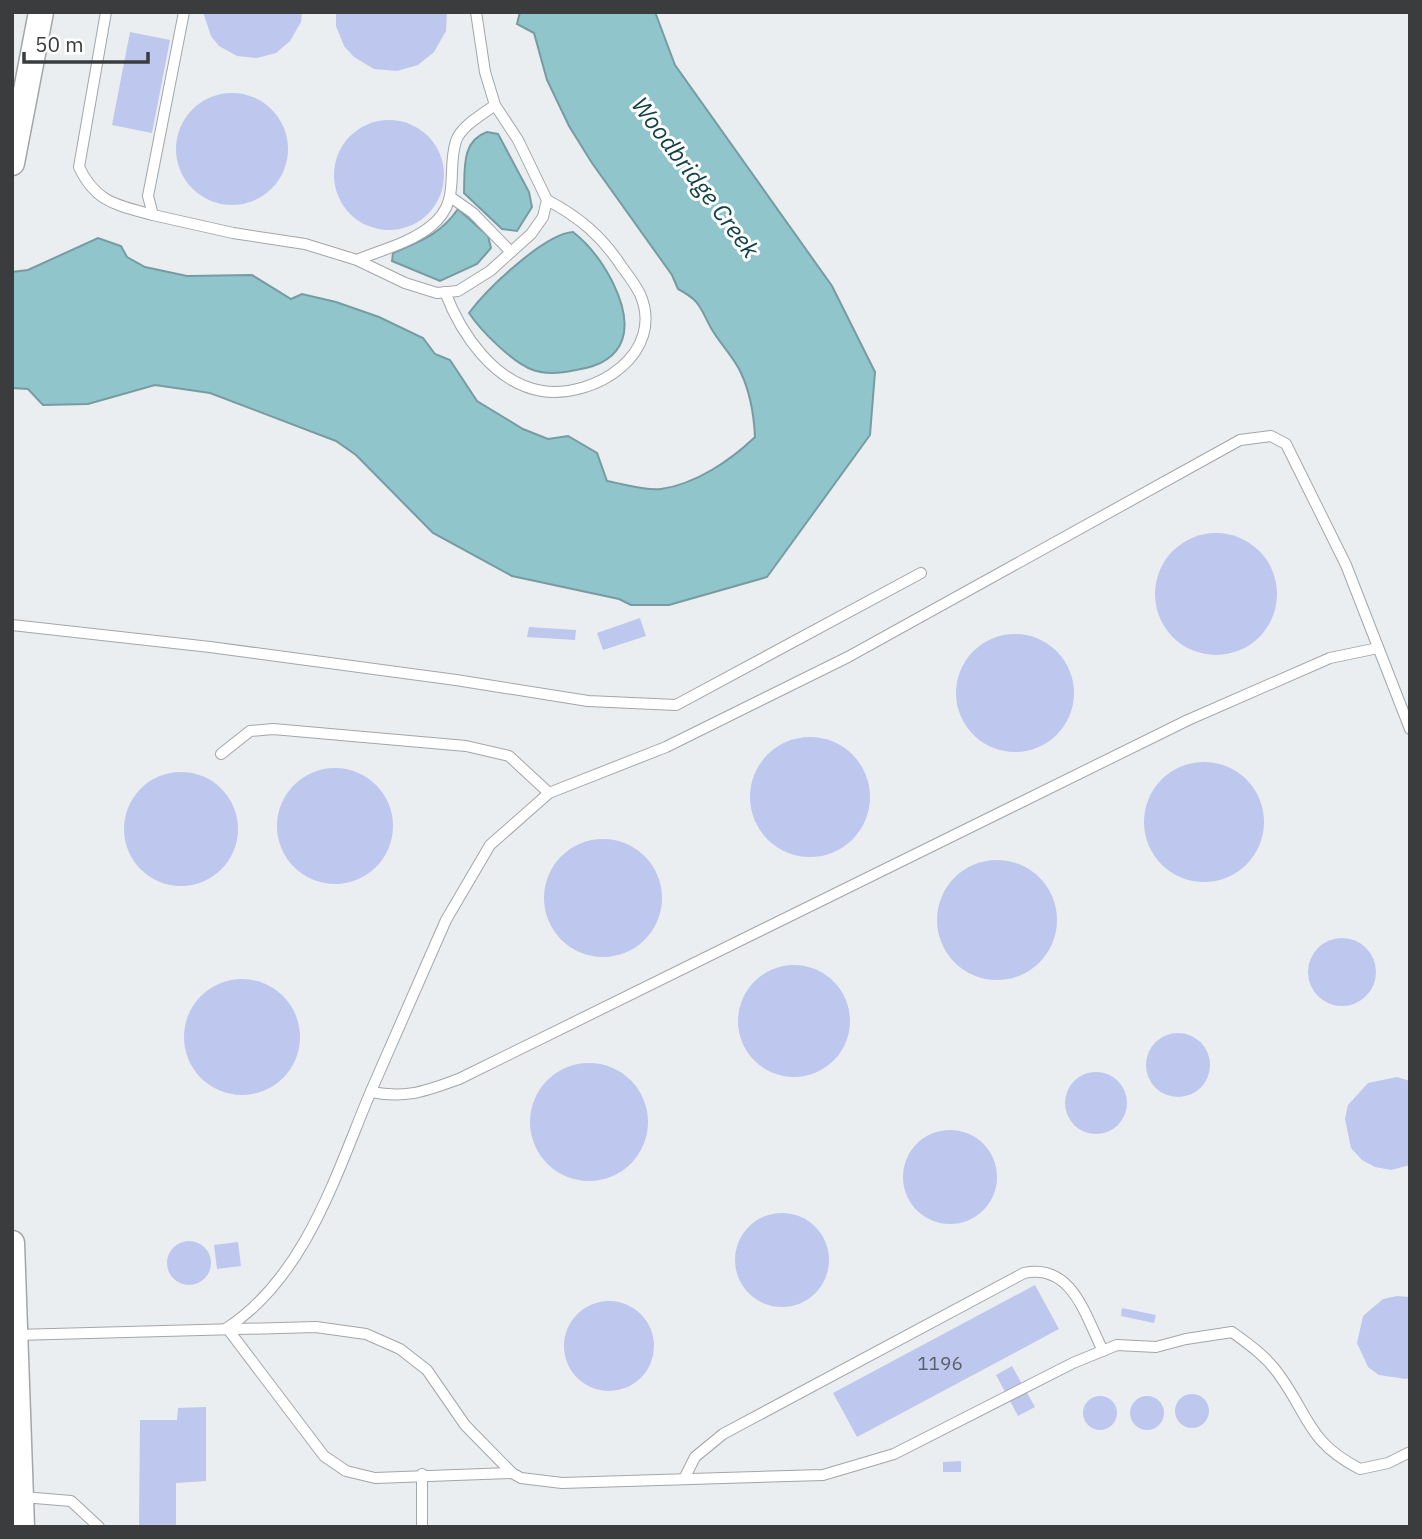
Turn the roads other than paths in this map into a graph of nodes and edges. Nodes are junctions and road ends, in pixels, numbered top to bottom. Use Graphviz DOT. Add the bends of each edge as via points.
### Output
graph roads {
  1 [pos="41,12"];
  2 [pos="106,12"];
  3 [pos="184,12"];
  4 [pos="476,12"];
  5 [pos="495,105"];
  6 [pos="12,163"];
  7 [pos="452,198"];
  8 [pos="547,200"];
  9 [pos="153,215"];
  10 [pos="511,252"];
  11 [pos="356,260"];
  12 [pos="445,292"];
  13 [pos="921,573"];
  14 [pos="12,625"];
  15 [pos="1378,648"];
  16 [pos="1410,729"];
  17 [pos="221,754"];
  18 [pos="549,793"];
  19 [pos="371,1092"];
  20 [pos="12,1243"];
  21 [pos="14,1323"];
  22 [pos="227,1328"];
  23 [pos="1103,1351"];
  24 [pos="15,1438"];
  25 [pos="1410,1452"];
  26 [pos="512,1473"];
  27 [pos="422,1474"];
  28 [pos="684,1479"];
  29 [pos="21,1497"];
  30 [pos="22,1527"];
  31 [pos="99,1527"];
  32 [pos="422,1527"];
  1 -- 6 [label="street"];
  2 -- 9 [label="lane" via="79,167 88,187 110,203"];
  3 -- 9 [label="lane" via="148,196"];
  4 -- 5 [label="lane"];
  5 -- 7 [label="lane" via="456,140"];
  5 -- 8 [label="lane"];
  7 -- 10 [label="lane"];
  7 -- 11 [label="lane" via="432,225"];
  8 -- 10 [label="lane" via="544,217"];
  8 -- 12 [label="lane" via="587,223 640,295 645,327 634,356 612,376 588,387 543,391 513,381 474,348"];
  9 -- 11 [label="lane" via="305,244"];
  10 -- 12 [label="lane" via="458,291"];
  11 -- 12 [label="lane" via="405,284"];
  13 -- 14 [label="lane" via="676,705 588,701 210,647"];
  15 -- 16 [label="lane"];
  15 -- 18 [label="lane" via="1346,565 1286,444 1271,436 1240,440 848,657 666,747"];
  15 -- 19 [label="lane" via="1330,658 1188,720 459,1079 418,1094 396,1097"];
  17 -- 18 [label="lane" via="250,731 273,729 466,746 509,757"];
  18 -- 19 [label="lane" via="490,845 469,877"];
  19 -- 22 [label="lane" via="299,1252 269,1290"];
  20 -- 21 [label="street"];
  21 -- 22 [label="lane"];
  21 -- 24 [label="street"];
  22 -- 26 [label="lane" via="316,1327 366,1334 400,1349 427,1370 465,1425"];
  22 -- 27 [label="lane" via="324,1456 346,1471 375,1478"];
  23 -- 25 [label="lane" via="1117,1345 1156,1347 1232,1332 1259,1351 1281,1376 1308,1427 1339,1458 1360,1469"];
  23 -- 28 [label="lane" via="894,1454 823,1475"];
  23 -- 28 [label="lane" via="1071,1286 1056,1273 1024,1273 723,1434 695,1457"];
  24 -- 29 [label="street"];
  26 -- 27 [label="lane"];
  26 -- 28 [label="lane" via="562,1483"];
  27 -- 32 [label="lane"];
  29 -- 30 [label="street"];
  29 -- 31 [label="lane" via="71,1501"];
}
